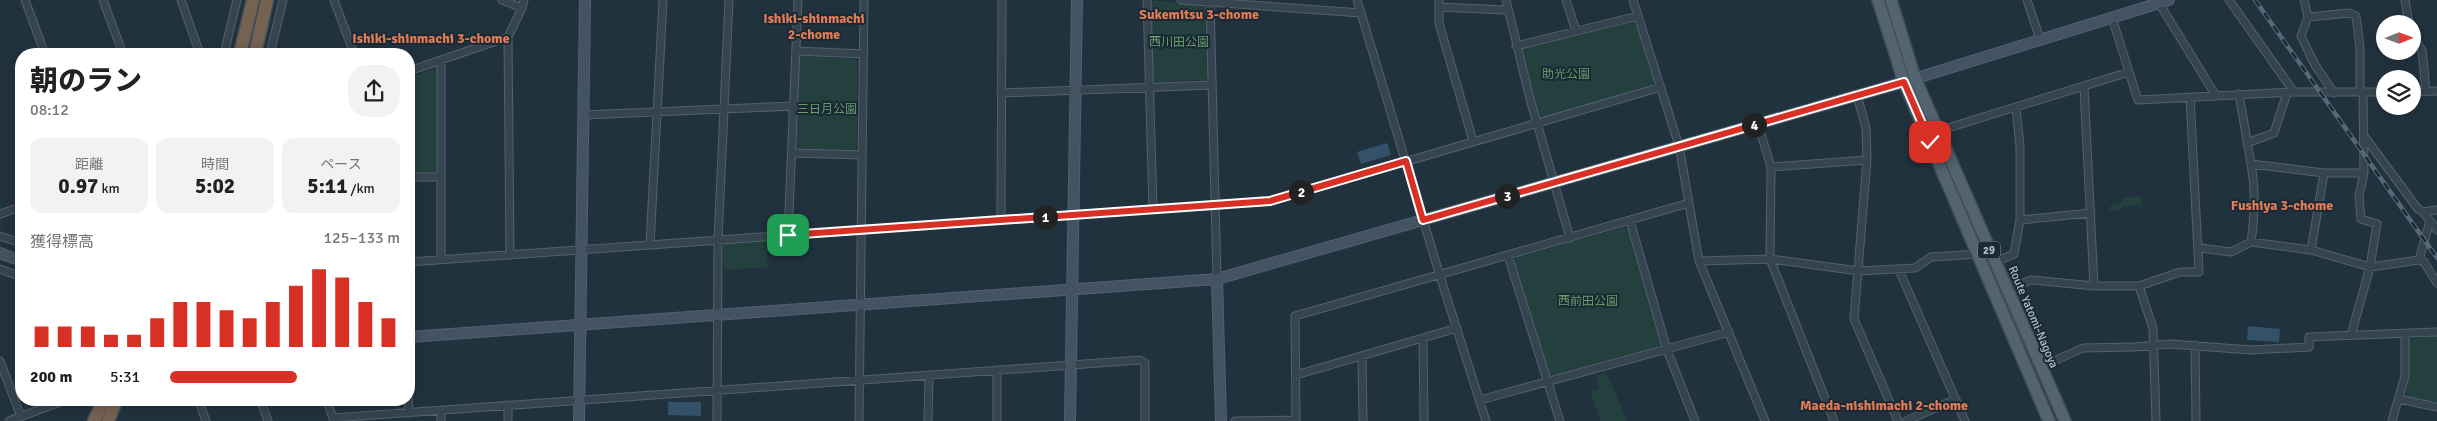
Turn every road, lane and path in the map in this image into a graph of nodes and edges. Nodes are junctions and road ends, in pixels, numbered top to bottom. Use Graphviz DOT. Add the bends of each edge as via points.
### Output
graph roads {
  1 [pos="25,0"];
  2 [pos="103,0"];
  3 [pos="181,0"];
  4 [pos="237,0"];
  5 [pos="253,0"];
  6 [pos="267,0"];
  7 [pos="283,0"];
  8 [pos="334,0"];
  9 [pos="502,0"];
  10 [pos="524,0"];
  11 [pos="585,0"];
  12 [pos="663,0"];
  13 [pos="729,0"];
  14 [pos="798,0"];
  15 [pos="864,0"];
  16 [pos="1002,0"];
  17 [pos="1077,0"];
  18 [pos="1147,0"];
  19 [pos="1181,0"];
  20 [pos="1357,0"];
  21 [pos="1506,0"];
  22 [pos="1566,0"];
  23 [pos="1633,0"];
  24 [pos="1878,0"];
  25 [pos="1891,0"];
  26 [pos="2028,0"];
  27 [pos="2229,0"];
  28 [pos="2304,0"];
  29 [pos="2405,0"];
  30 [pos="1210,1"];
  31 [pos="2164,2"];
  32 [pos="1439,4"];
  33 [pos="522,8"];
  34 [pos="1506,10"];
  35 [pos="1360,13"];
  36 [pos="2408,15"];
  37 [pos="1638,16"];
  38 [pos="2308,17"];
  39 [pos="2112,18"];
  40 [pos="1576,31"];
  41 [pos="508,36"];
  42 [pos="2040,40"];
  43 [pos="274,44"];
  44 [pos="1516,46"];
  45 [pos="43,48"];
  46 [pos="121,48"];
  47 [pos="198,48"];
  48 [pos="225,48"];
  49 [pos="241,48"];
  50 [pos="256,48"];
  51 [pos="272,48"];
  52 [pos="275,48"];
  53 [pos="352,48"];
  54 [pos="2421,49"];
  55 [pos="796,51"];
  56 [pos="864,54"];
  57 [pos="441,60"];
  58 [pos="415,69"];
  59 [pos="2129,72"];
  60 [pos="1909,80"];
  61 [pos="1212,85"];
  62 [pos="1661,87"];
  63 [pos="2084,87"];
  64 [pos="1150,88"];
  65 [pos="1075,90"];
  66 [pos="2421,91"];
  67 [pos="2426,91"];
  68 [pos="2437,91"];
  69 [pos="2290,92"];
  70 [pos="2361,92"];
  71 [pos="2376,92"];
  72 [pos="1001,93"];
  73 [pos="2334,93"];
  74 [pos="2239,94"];
  75 [pos="1857,95"];
  76 [pos="2216,96"];
  77 [pos="2190,97"];
  78 [pos="794,106"];
  79 [pos="2016,108"];
  80 [pos="724,109"];
  81 [pos="658,112"];
  82 [pos="584,116"];
  83 [pos="1536,123"];
  84 [pos="1758,124"];
  85 [pos="1938,131"];
  86 [pos="2364,135"];
  87 [pos="1473,141"];
  88 [pos="2247,143"];
  89 [pos="1679,146"];
  90 [pos="792,153"];
  91 [pos="862,155"];
  92 [pos="1867,160"];
  93 [pos="1406,161"];
  94 [pos="2251,164"];
  95 [pos="1771,167"];
  96 [pos="2324,173"];
  97 [pos="2364,173"];
  98 [pos="415,177"];
  99 [pos="441,177"];
  100 [pos="1554,182"];
  101 [pos="1689,203"];
  102 [pos="1216,205"];
  103 [pos="15,209"];
  104 [pos="1153,209"];
  105 [pos="2437,210"];
  106 [pos="2091,212"];
  107 [pos="2423,212"];
  108 [pos="0,214"];
  109 [pos="1074,215"];
  110 [pos="1000,220"];
  111 [pos="1423,220"];
  112 [pos="2020,220"];
  113 [pos="1630,221"];
  114 [pos="2430,221"];
  115 [pos="861,229"];
  116 [pos="2437,230"];
  117 [pos="788,235"];
  118 [pos="0,236"];
  119 [pos="1570,238"];
  120 [pos="718,240"];
  121 [pos="15,241"];
  122 [pos="2251,242"];
  123 [pos="650,245"];
  124 [pos="2200,248"];
  125 [pos="582,250"];
  126 [pos="2310,250"];
  127 [pos="0,253"];
  128 [pos="1979,254"];
  129 [pos="510,255"];
  130 [pos="1508,256"];
  131 [pos="15,259"];
  132 [pos="441,259"];
  133 [pos="1770,259"];
  134 [pos="2419,260"];
  135 [pos="415,261"];
  136 [pos="1699,261"];
  137 [pos="1995,262"];
  138 [pos="2370,267"];
  139 [pos="0,269"];
  140 [pos="1899,270"];
  141 [pos="1859,271"];
  142 [pos="15,275"];
  143 [pos="1440,276"];
  144 [pos="1217,279"];
  145 [pos="2437,283"];
  146 [pos="2094,286"];
  147 [pos="2139,286"];
  148 [pos="1072,289"];
  149 [pos="2007,290"];
  150 [pos="860,304"];
  151 [pos="718,315"];
  152 [pos="580,325"];
  153 [pos="1457,328"];
  154 [pos="1729,332"];
  155 [pos="2437,332"];
  156 [pos="2405,334"];
  157 [pos="2351,335"];
  158 [pos="415,337"];
  159 [pos="1424,338"];
  160 [pos="2154,344"];
  161 [pos="2195,346"];
  162 [pos="1667,350"];
  163 [pos="1362,356"];
  164 [pos="0,361"];
  165 [pos="1071,364"];
  166 [pos="2040,367"];
  167 [pos="997,370"];
  168 [pos="929,375"];
  169 [pos="1296,376"];
  170 [pos="859,380"];
  171 [pos="1548,382"];
  172 [pos="717,390"];
  173 [pos="1956,399"];
  174 [pos="2399,399"];
  175 [pos="579,400"];
  176 [pos="1480,400"];
  177 [pos="15,401"];
  178 [pos="508,405"];
  179 [pos="17,406"];
  180 [pos="50,406"];
  181 [pos="101,406"];
  182 [pos="114,406"];
  183 [pos="201,406"];
  184 [pos="263,406"];
  185 [pos="328,406"];
  186 [pos="408,406"];
  187 [pos="2437,407"];
  188 [pos="441,410"];
  189 [pos="408,413"];
  190 [pos="21,417"];
  191 [pos="333,419"];
  192 [pos="9,421"];
  193 [pos="94,421"];
  194 [pos="108,421"];
  195 [pos="206,421"];
  196 [pos="268,421"];
  197 [pos="441,421"];
  198 [pos="508,421"];
  199 [pos="578,421"];
  200 [pos="717,421"];
  201 [pos="859,421"];
  202 [pos="928,421"];
  203 [pos="997,421"];
  204 [pos="1070,421"];
  205 [pos="1145,421"];
  206 [pos="1221,421"];
  207 [pos="1234,421"];
  208 [pos="1296,421"];
  209 [pos="1363,421"];
  210 [pos="1424,421"];
  211 [pos="1486,421"];
  212 [pos="1560,421"];
  213 [pos="1695,421"];
  214 [pos="1765,421"];
  215 [pos="1834,421"];
  216 [pos="1898,421"];
  217 [pos="1906,421"];
  218 [pos="1966,421"];
  219 [pos="2049,421"];
  220 [pos="2065,421"];
  221 [pos="2156,421"];
  222 [pos="2196,421"];
  223 [pos="2392,421"];
  1 -- 45 [label="street"];
  2 -- 46 [label="street"];
  3 -- 47 [label="street"];
  4 -- 48 [label="street"];
  5 -- 49 [label="highway"];
  6 -- 50 [label="highway"];
  7 -- 43 [label="street"];
  8 -- 53 [label="street"];
  9 -- 33 [label="street"];
  10 -- 33 [label="street"];
  11 -- 82 [label="street"];
  12 -- 81 [label="street"];
  13 -- 80 [label="street"];
  14 -- 55 [label="street"];
  15 -- 56 [label="street"];
  16 -- 72 [label="street"];
  17 -- 65 [label="street"];
  18 -- 64 [label="street"];
  19 -- 30 [label="street"];
  20 -- 35 [label="street"];
  21 -- 34 [label="street"];
  22 -- 40 [label="street"];
  23 -- 37 [label="street"];
  24 -- 60 [label="main road, Route Yatomi-Nagoya / 29"];
  25 -- 60 [label="main road, Route Yatomi-Nagoya / 29"];
  26 -- 42 [label="street"];
  27 -- 69 [label="street"];
  28 -- 38 [label="street"];
  29 -- 36 [label="street"];
  30 -- 35 [label="street"];
  30 -- 61 [label="street"];
  31 -- 39 [label="street"];
  31 -- 76 [label="street"];
  32 -- 34 [label="street"];
  32 -- 87 [label="street" via="1439,24"];
  33 -- 41 [label="street"];
  34 -- 44 [label="street"];
  35 -- 93 [label="street"];
  37 -- 40 [label="street"];
  37 -- 62 [label="street"];
  38 -- 70 [label="street" via="2350,13 2356,16"];
  38 -- 73 [label="street" via="2301,36 2314,65"];
  39 -- 42 [label="street"];
  39 -- 59 [label="street"];
  40 -- 44 [label="street"];
  41 -- 57 [label="street"];
  41 -- 129 [label="street"];
  42 -- 60 [label="street"];
  43 -- 51 [label="street"];
  43 -- 52 [label="street"];
  44 -- 83 [label="street"];
  54 -- 67 [label="street"];
  55 -- 56 [label="street"];
  55 -- 78 [label="street"];
  56 -- 91 [label="street"];
  57 -- 58 [label="street"];
  57 -- 99 [label="street"];
  59 -- 63 [label="street"];
  59 -- 77 [label="street" via="2138,100"];
  60 -- 75 [label="street"];
  60 -- 85 [label="main road, Route Yatomi-Nagoya / 29"];
  60 -- 128 [label="main road, Route Yatomi-Nagoya / 29"];
  61 -- 64 [label="street"];
  61 -- 102 [label="street"];
  62 -- 83 [label="street"];
  62 -- 89 [label="street"];
  63 -- 79 [label="street"];
  63 -- 106 [label="street"];
  64 -- 65 [label="street"];
  64 -- 104 [label="street"];
  65 -- 72 [label="street"];
  65 -- 109 [label="street"];
  66 -- 67 [label="street"];
  67 -- 68 [label="street"];
  69 -- 73 [label="street"];
  69 -- 74 [label="street"];
  69 -- 88 [label="street" via="2274,133"];
  70 -- 71 [label="street"];
  70 -- 73 [label="street"];
  70 -- 86 [label="street"];
  72 -- 110 [label="street"];
  74 -- 76 [label="street"];
  74 -- 88 [label="street"];
  75 -- 84 [label="street"];
  75 -- 92 [label="street" via="1866,128"];
  76 -- 77 [label="street"];
  77 -- 124 [label="street"];
  78 -- 80 [label="street"];
  78 -- 90 [label="street"];
  79 -- 85 [label="street"];
  79 -- 112 [label="street" via="2020,146"];
  80 -- 81 [label="street"];
  80 -- 120 [label="street"];
  81 -- 82 [label="street"];
  81 -- 123 [label="street"];
  82 -- 125 [label="street"];
  83 -- 87 [label="street"];
  83 -- 100 [label="street"];
  84 -- 89 [label="street"];
  84 -- 95 [label="street"];
  85 -- 137 [label="main road, Route Yatomi-Nagoya / 29"];
  86 -- 97 [label="street"];
  86 -- 107 [label="street"];
  87 -- 93 [label="street"];
  88 -- 94 [label="street"];
  89 -- 100 [label="street"];
  89 -- 101 [label="street"];
  90 -- 91 [label="street"];
  90 -- 117 [label="street"];
  91 -- 115 [label="street"];
  92 -- 95 [label="street"];
  92 -- 141 [label="street"];
  93 -- 102 [label="street" via="1270,201"];
  93 -- 111 [label="street"];
  94 -- 96 [label="street"];
  94 -- 122 [label="street" via="2255,219"];
  95 -- 133 [label="street"];
  96 -- 97 [label="street"];
  96 -- 126 [label="street"];
  97 -- 138 [label="street" via="2359,196 2361,219 2377,224"];
  98 -- 99 [label="street"];
  99 -- 132 [label="street"];
  100 -- 111 [label="street"];
  100 -- 119 [label="street"];
  101 -- 113 [label="street"];
  101 -- 136 [label="street"];
  102 -- 104 [label="street"];
  102 -- 144 [label="street"];
  103 -- 108 [label="street"];
  104 -- 109 [label="street"];
  105 -- 107 [label="street"];
  106 -- 112 [label="street"];
  106 -- 146 [label="street"];
  107 -- 114 [label="street"];
  109 -- 110 [label="street"];
  109 -- 148 [label="street"];
  110 -- 115 [label="street"];
  111 -- 143 [label="street"];
  111 -- 144 [label="street"];
  112 -- 137 [label="street" via="2014,254"];
  113 -- 119 [label="street"];
  113 -- 162 [label="street"];
  114 -- 116 [label="street"];
  114 -- 134 [label="street"];
  115 -- 117 [label="street"];
  115 -- 150 [label="street"];
  117 -- 120 [label="street"];
  118 -- 121 [label="street"];
  119 -- 130 [label="street"];
  120 -- 123 [label="street"];
  120 -- 151 [label="street"];
  122 -- 124 [label="street" via="2231,252"];
  122 -- 126 [label="street"];
  123 -- 125 [label="street"];
  124 -- 147 [label="street" via="2199,272 2180,272"];
  125 -- 129 [label="street"];
  125 -- 152 [label="street"];
  126 -- 138 [label="street"];
  127 -- 131 [label="street"];
  128 -- 140 [label="street" via="1931,257 1915,268"];
  128 -- 219 [label="main road, Route Yatomi-Nagoya / 29"];
  129 -- 132 [label="street"];
  130 -- 143 [label="street"];
  130 -- 171 [label="street"];
  132 -- 135 [label="street"];
  133 -- 136 [label="street"];
  133 -- 141 [label="street"];
  133 -- 215 [label="street"];
  134 -- 138 [label="street"];
  134 -- 145 [label="street" via="2424,262"];
  136 -- 154 [label="street"];
  137 -- 149 [label="main road, Route Yatomi-Nagoya / 29"];
  138 -- 157 [label="street"];
  139 -- 142 [label="street"];
  140 -- 141 [label="street"];
  140 -- 173 [label="street"];
  141 -- 216 [label="street" via="1854,319"];
  143 -- 153 [label="street"];
  143 -- 169 [label="street" via="1295,316"];
  144 -- 148 [label="street"];
  144 -- 206 [label="street"];
  146 -- 147 [label="street"];
  146 -- 149 [label="street" via="2031,280"];
  147 -- 160 [label="street"];
  148 -- 150 [label="street"];
  148 -- 165 [label="street"];
  149 -- 166 [label="main road, Route Yatomi-Nagoya / 29"];
  150 -- 151 [label="street"];
  150 -- 170 [label="street"];
  151 -- 152 [label="street"];
  151 -- 172 [label="street"];
  152 -- 158 [label="street"];
  152 -- 175 [label="street"];
  153 -- 159 [label="street"];
  153 -- 176 [label="street"];
  154 -- 162 [label="street"];
  154 -- 214 [label="street"];
  155 -- 156 [label="street"];
  156 -- 157 [label="street"];
  156 -- 174 [label="street" via="2405,376"];
  157 -- 161 [label="street" via="2309,336 2309,347 2251,350"];
  159 -- 163 [label="street"];
  159 -- 210 [label="street"];
  160 -- 161 [label="street"];
  160 -- 166 [label="street" via="2133,348 2083,348"];
  160 -- 221 [label="street"];
  161 -- 222 [label="street"];
  162 -- 171 [label="street"];
  162 -- 213 [label="street"];
  163 -- 169 [label="street"];
  163 -- 209 [label="street"];
  164 -- 177 [label="street"];
  165 -- 167 [label="street"];
  165 -- 204 [label="street"];
  165 -- 205 [label="street" via="1140,360 1145,363"];
  166 -- 220 [label="main road, Route Yatomi-Nagoya / 29"];
  167 -- 168 [label="street"];
  167 -- 203 [label="street"];
  168 -- 170 [label="street"];
  168 -- 202 [label="street"];
  169 -- 208 [label="street"];
  170 -- 172 [label="street"];
  170 -- 201 [label="street"];
  171 -- 176 [label="street"];
  171 -- 212 [label="street"];
  172 -- 175 [label="street"];
  172 -- 200 [label="street"];
  173 -- 217 [label="street"];
  173 -- 218 [label="street"];
  174 -- 187 [label="street"];
  174 -- 223 [label="street"];
  175 -- 178 [label="street"];
  175 -- 199 [label="street"];
  176 -- 211 [label="street"];
  178 -- 188 [label="street"];
  178 -- 198 [label="street"];
  179 -- 190 [label="street"];
  180 -- 190 [label="street"];
  181 -- 193 [label="highway"];
  182 -- 194 [label="highway"];
  183 -- 195 [label="street"];
  184 -- 196 [label="street"];
  185 -- 191 [label="street"];
  186 -- 189 [label="street"];
  188 -- 189 [label="street"];
  188 -- 197 [label="street"];
  189 -- 191 [label="street"];
  190 -- 192 [label="street"];
  207 -- 208 [label="street"];
}
